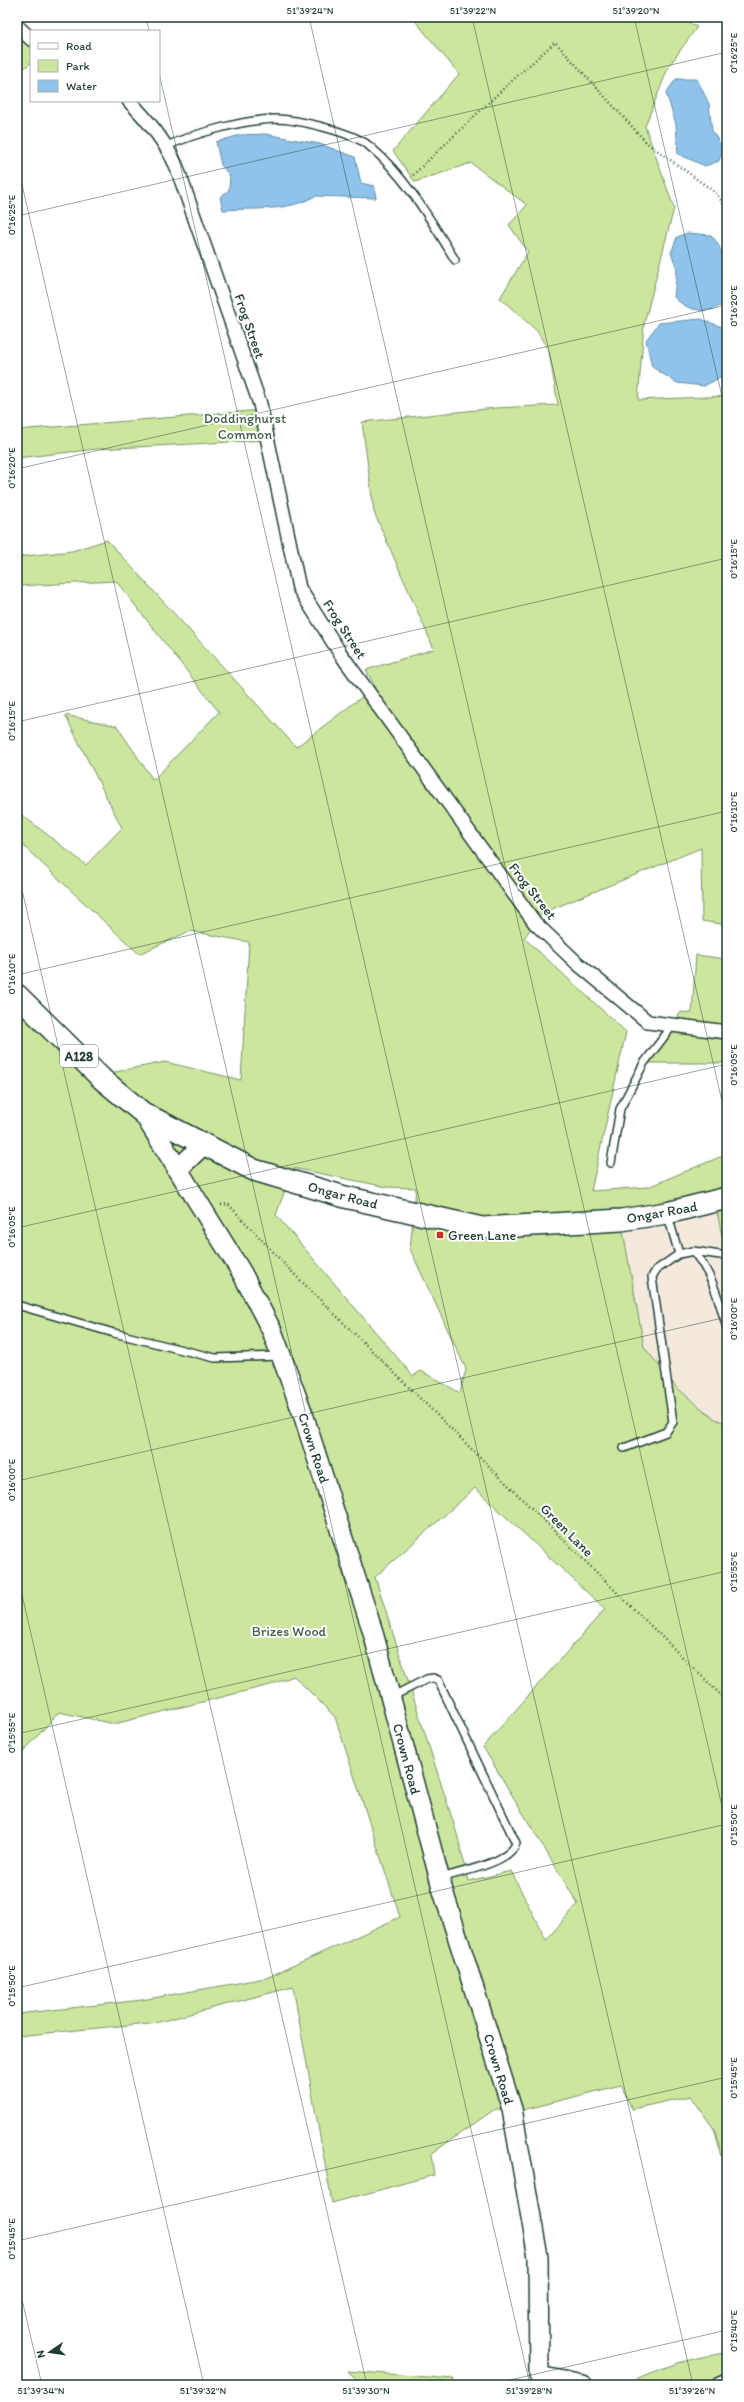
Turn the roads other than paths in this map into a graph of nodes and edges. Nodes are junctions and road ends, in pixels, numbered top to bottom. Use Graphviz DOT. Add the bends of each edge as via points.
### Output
graph roads {
  1 [pos="17,26"];
  2 [pos="30,38"];
  3 [pos="130,102"];
  4 [pos="167,146"];
  5 [pos="455,260"];
  6 [pos="17,995"];
  7 [pos="673,1025"];
  8 [pos="727,1032"];
  9 [pos="143,1114"];
  10 [pos="204,1144"];
  11 [pos="611,1164"];
  12 [pos="177,1170"];
  13 [pos="727,1198"];
  14 [pos="667,1214"];
  15 [pos="693,1251"];
  16 [pos="679,1254"];
  17 [pos="727,1256"];
  18 [pos="17,1305"];
  19 [pos="727,1328"];
  20 [pos="281,1356"];
  21 [pos="624,1448"];
  22 [pos="390,1697"];
  23 [pos="440,1878"];
  24 [pos="537,2381"];
  25 [pos="727,2381"];
  26 [pos="582,2385"];
  27 [pos="717,2385"];
  1 -- 2 [label="street"];
  3 -- 4 [label="street, Frog Street" via="152,124"];
  4 -- 5 [label="lane" via="207,132 276,119 352,135 384,160"];
  4 -- 7 [label="street, Frog Street" via="176,165 260,404 299,588 340,653 534,923 577,963 648,1022"];
  6 -- 9 [label="main road, Ongar Road / A128" via="102,1079"];
  7 -- 8 [label="street, Frog Street"];
  7 -- 11 [label="lane" via="644,1062 620,1109"];
  9 -- 10 [label="main road, Ongar Road / A128"];
  9 -- 12 [label="street, Crown Road"];
  10 -- 12 [label="street"];
  10 -- 14 [label="main road, Ongar Road / A128" via="262,1172 345,1197 482,1228 621,1220"];
  12 -- 20 [label="street, Crown Road" via="242,1273 272,1331"];
  13 -- 14 [label="main road, Ongar Road / A128"];
  14 -- 16 [label="lane"];
  15 -- 16 [label="lane"];
  15 -- 17 [label="lane"];
  15 -- 19 [label="lane" via="709,1274"];
  16 -- 21 [label="lane" via="656,1270 652,1277 674,1422 666,1432"];
  18 -- 20 [label="lane" via="215,1358"];
  20 -- 22 [label="street, Crown Road" via="303,1414 372,1629"];
  22 -- 23 [label="street, Crown Road"];
  22 -- 23 [label="lane" via="427,1679 438,1680 516,1842 514,1850 505,1857"];
  23 -- 24 [label="street, Crown Road" via="512,2109 538,2257"];
  24 -- 26 [label="street"];
  25 -- 27 [label="street"];
}
